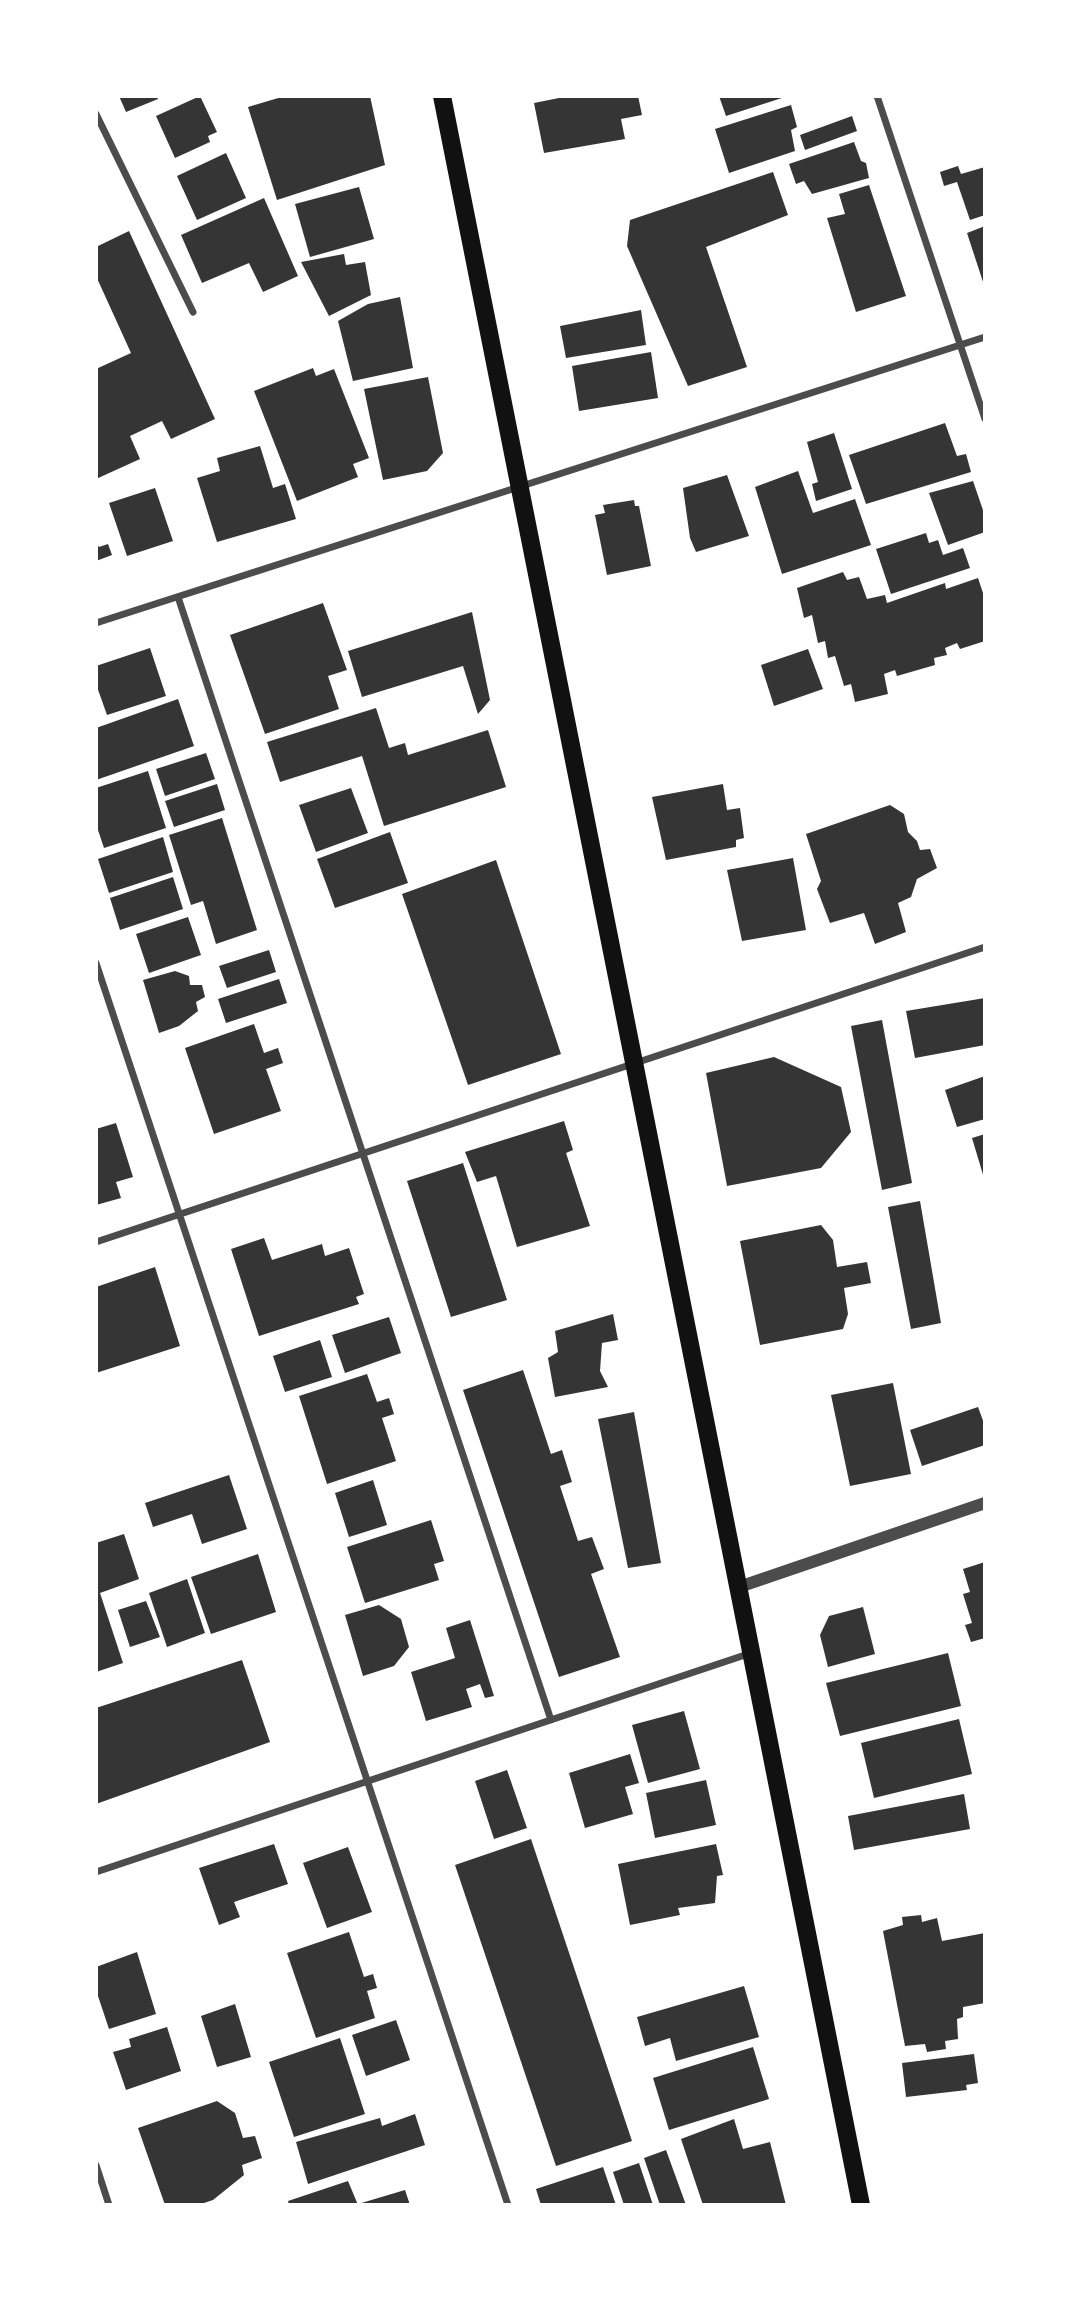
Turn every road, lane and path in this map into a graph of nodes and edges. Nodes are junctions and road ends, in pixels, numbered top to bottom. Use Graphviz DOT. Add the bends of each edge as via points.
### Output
graph roads {
  1 [pos="442,96"];
  2 [pos="877,96"];
  3 [pos="96,114"];
  4 [pos="193,312"];
  5 [pos="985,337"];
  6 [pos="960,345"];
  7 [pos="985,419"];
  8 [pos="520,486"];
  9 [pos="178,597"];
  10 [pos="96,623"];
  11 [pos="985,947"];
  12 [pos="96,963"];
  13 [pos="100,988"];
  14 [pos="634,1063"];
  15 [pos="363,1154"];
  16 [pos="180,1214"];
  17 [pos="96,1242"];
  18 [pos="985,1503"];
  19 [pos="739,1587"];
  20 [pos="752,1653"];
  21 [pos="551,1720"];
  22 [pos="368,1782"];
  23 [pos="96,1872"];
  24 [pos="96,2165"];
  25 [pos="109,2205"];
  26 [pos="508,2205"];
  27 [pos="861,2205"];
  1 -- 8 [label="main road"];
  2 -- 6 [label="street"];
  3 -- 4 [label="street"];
  5 -- 6 [label="street"];
  6 -- 7 [label="street"];
  6 -- 8 [label="street"];
  8 -- 9 [label="street"];
  8 -- 14 [label="main road"];
  9 -- 10 [label="street"];
  9 -- 15 [label="street"];
  11 -- 14 [label="street"];
  12 -- 13 [label="street"];
  13 -- 16 [label="street"];
  14 -- 15 [label="street"];
  14 -- 19 [label="main road"];
  15 -- 16 [label="street"];
  15 -- 21 [label="street"];
  16 -- 17 [label="street"];
  16 -- 22 [label="street"];
  18 -- 19 [label="street"];
  19 -- 20 [label="main road"];
  20 -- 21 [label="street"];
  20 -- 27 [label="main road"];
  21 -- 22 [label="street"];
  22 -- 23 [label="street"];
  22 -- 26 [label="street"];
  24 -- 25 [label="street"];
}
